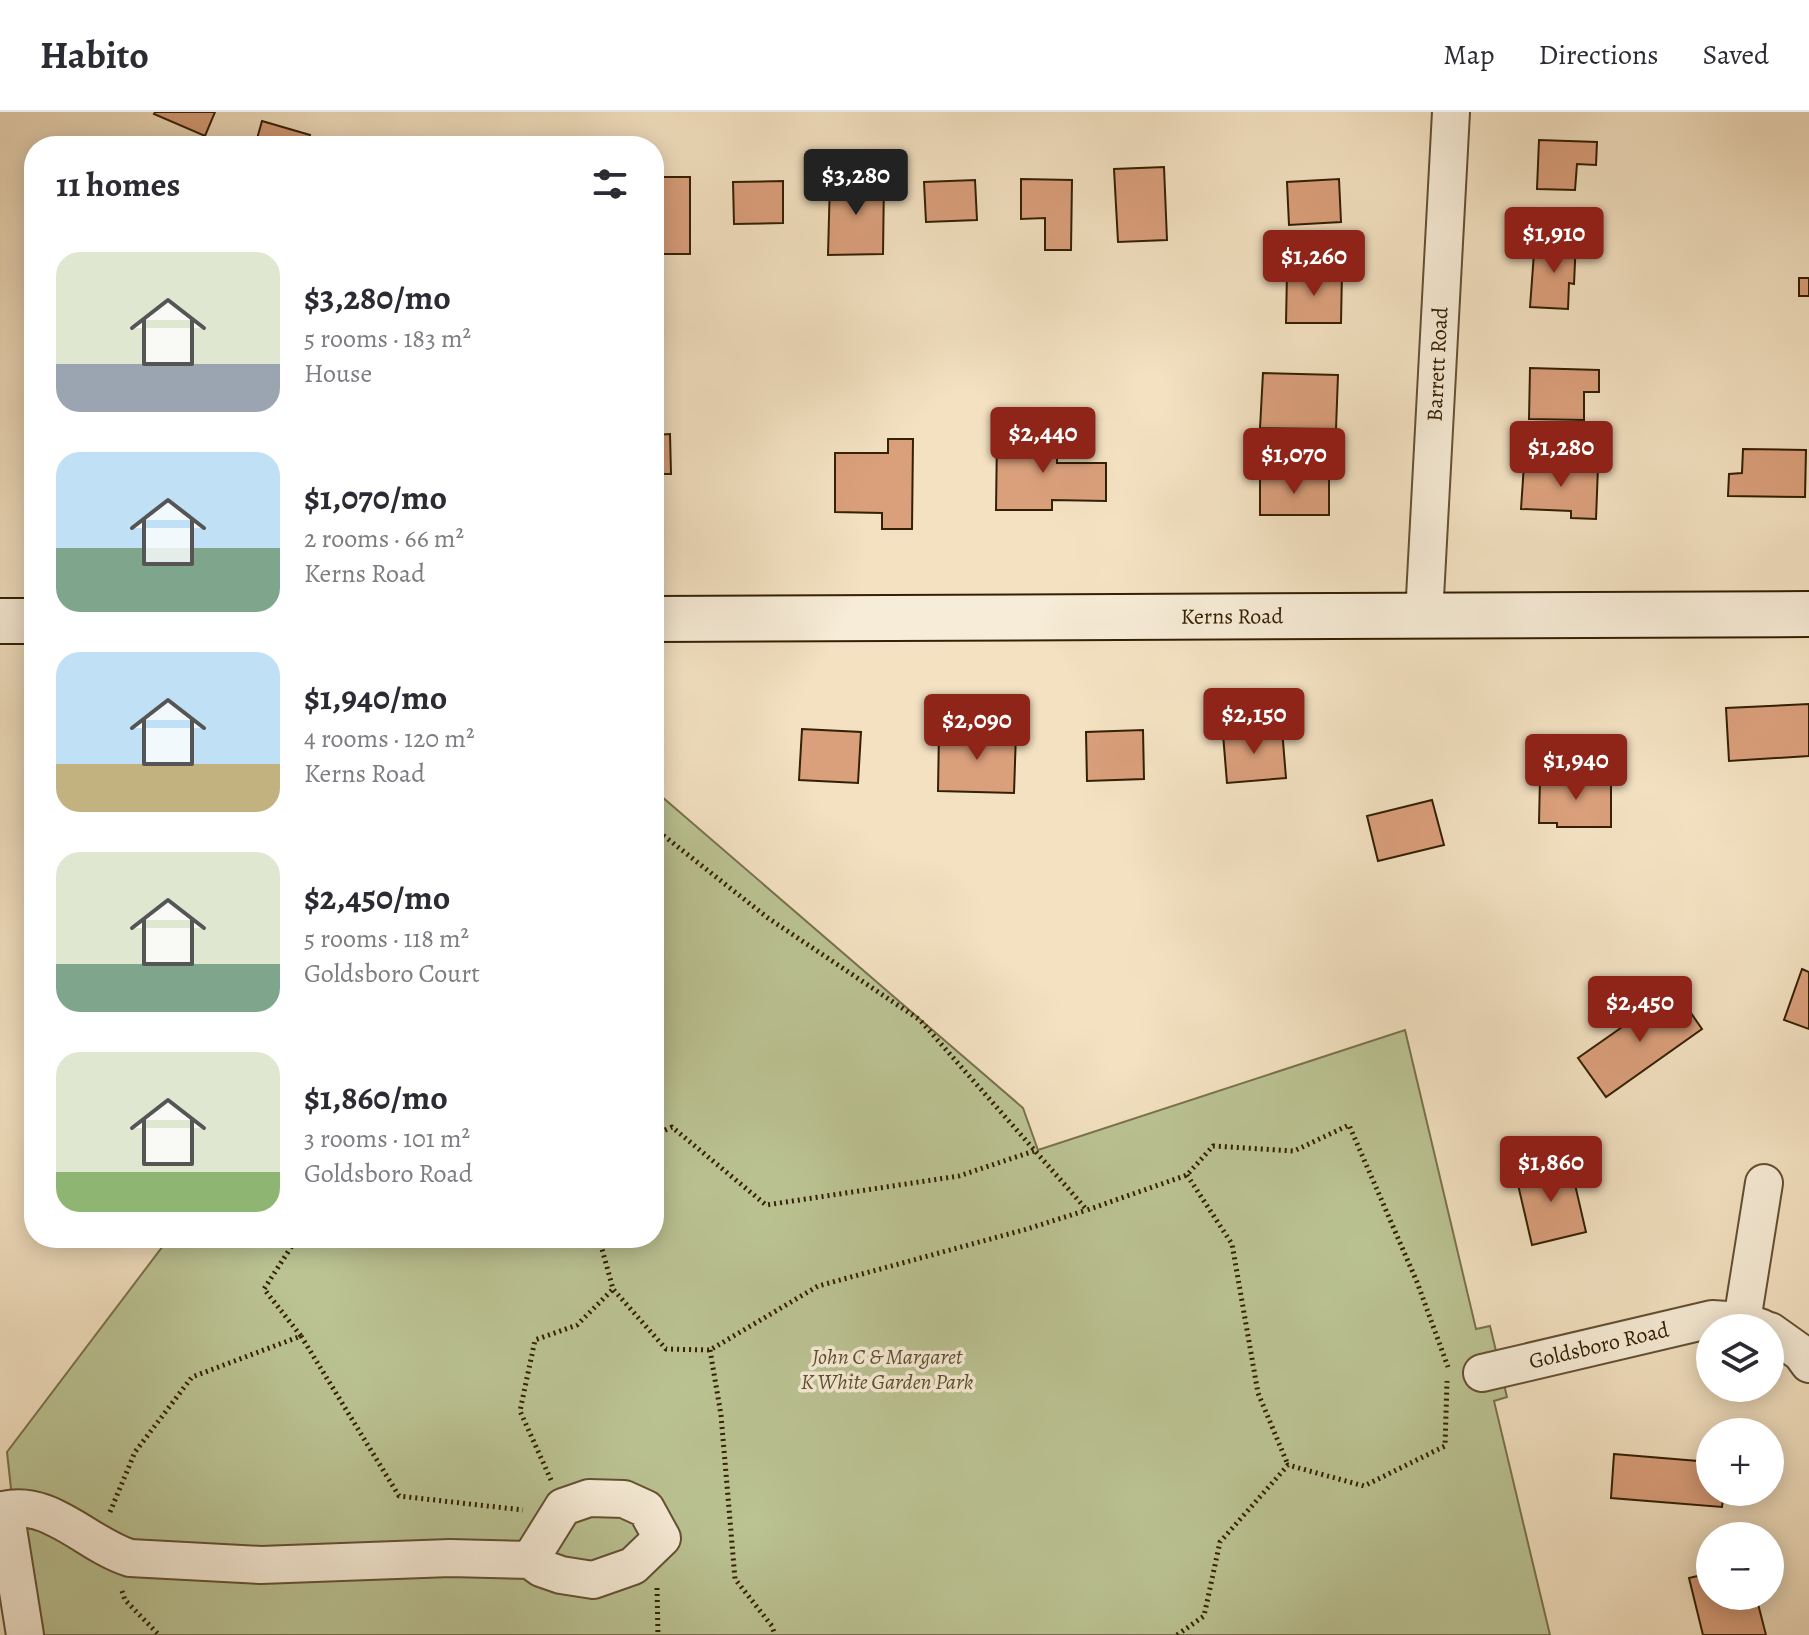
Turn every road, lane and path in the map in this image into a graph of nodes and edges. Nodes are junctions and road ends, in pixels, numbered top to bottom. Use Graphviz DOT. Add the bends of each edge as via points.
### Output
graph roads {
  1 [pos="1451,112"];
  2 [pos="1809,614"];
  3 [pos="1424,616"];
  4 [pos="664,619"];
  5 [pos="0,621"];
  6 [pos="24,621"];
  7 [pos="664,836"];
  8 [pos="664,1131"];
  9 [pos="1037,1150"];
  10 [pos="1187,1175"];
  11 [pos="1764,1183"];
  12 [pos="1087,1210"];
  13 [pos="291,1248"];
  14 [pos="602,1248"];
  15 [pos="613,1289"];
  16 [pos="1759,1314"];
  17 [pos="1696,1323"];
  18 [pos="301,1336"];
  19 [pos="1784,1343"];
  20 [pos="710,1350"];
  21 [pos="1809,1364"];
  22 [pos="1482,1373"];
  23 [pos="1288,1465"];
  24 [pos="563,1507"];
  25 [pos="2,1510"];
  26 [pos="112,1553"];
  27 [pos="530,1560"];
  28 [pos="25,1635"];
  29 [pos="159,1635"];
  30 [pos="775,1635"];
  31 [pos="1177,1635"];
  1 -- 3 [label="street, Barrett Road"];
  2 -- 3 [label="street, Kerns Road"];
  3 -- 4 [label="street, Kerns Road"];
  5 -- 6 [label="street"];
  7 -- 9 [label="path" via="768,918 920,1020"];
  8 -- 9 [label="path" via="672,1127 766,1205 959,1176"];
  9 -- 12 [label="path"];
  10 -- 12 [label="path"];
  10 -- 23 [label="path" via="1232,1244 1258,1393"];
  10 -- 23 [label="path" via="1213,1146 1294,1151 1349,1125 1448,1363 1445,1446 1364,1486"];
  11 -- 16 [label="street"];
  12 -- 20 [label="path" via="818,1286"];
  13 -- 18 [label="path" via="264,1289"];
  14 -- 15 [label="path"];
  15 -- 20 [label="path" via="666,1349"];
  15 -- 24 [label="path" via="577,1325 535,1340 520,1411"];
  17 -- 22 [label="street, Goldsboro Road"];
  18 -- 24 [label="path" via="399,1496 539,1512"];
  18 -- 26 [label="path" via="192,1377 135,1452 105,1525"];
  19 -- 21 [label="street"];
  20 -- 30 [label="path" via="735,1579"];
  23 -- 31 [label="path" via="1220,1542 1204,1616"];
  24 -- 27 [label="street"];
  24 -- 27 [label="street" via="589,1498 624,1499 646,1509 662,1538 633,1566 593,1580 561,1575"];
  25 -- 26 [label="street" via="32,1509 59,1519"];
  25 -- 28 [label="street"];
  26 -- 27 [label="street" via="261,1565"];
  26 -- 29 [label="path" via="125,1600"];
}
